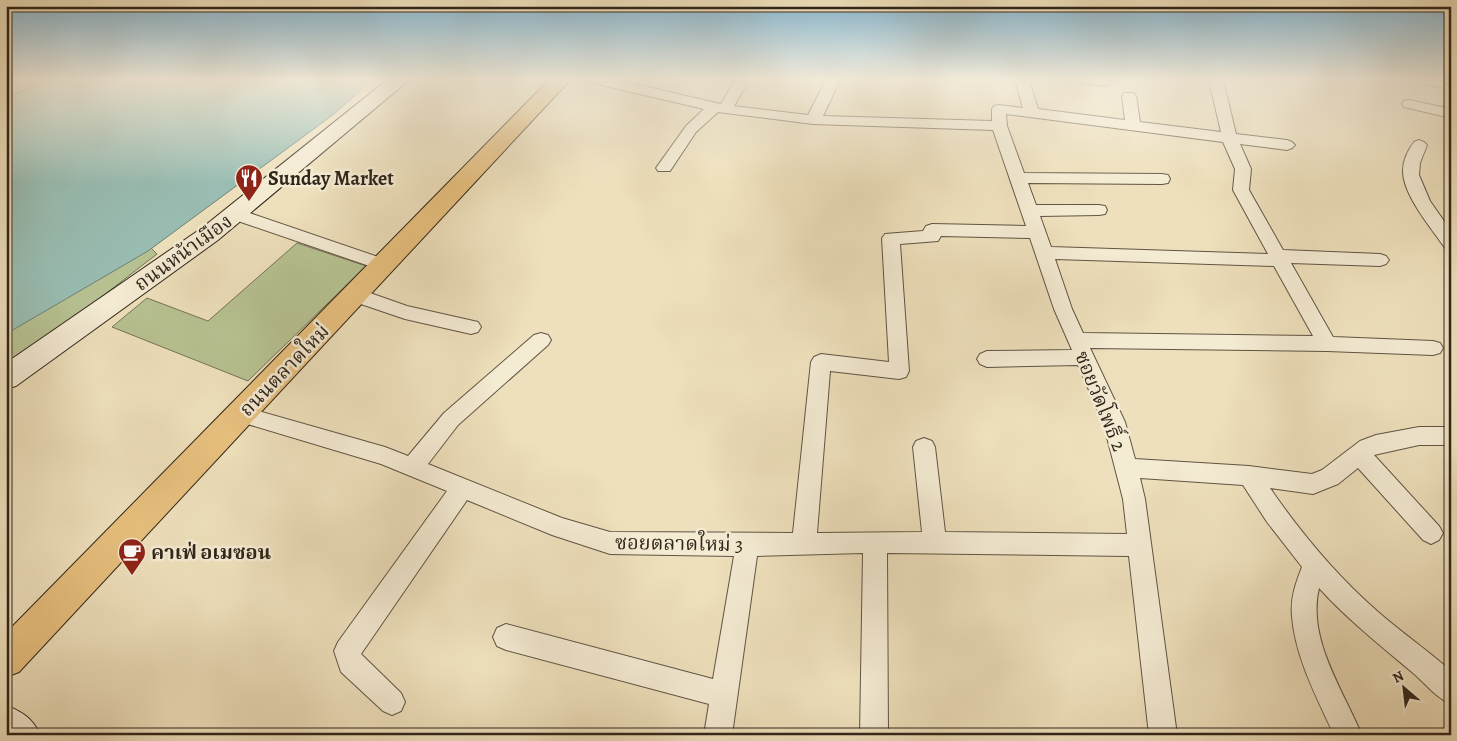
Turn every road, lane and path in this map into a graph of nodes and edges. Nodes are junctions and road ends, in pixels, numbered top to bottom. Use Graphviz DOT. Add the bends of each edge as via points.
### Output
graph roads {
  1 [pos="357,115"];
  2 [pos="527,115"];
  3 [pos="711,115"];
  4 [pos="771,115"];
  5 [pos="816,115"];
  6 [pos="1022,115"];
  7 [pos="1044,115"];
  8 [pos="1131,115"];
  9 [pos="1224,115"];
  10 [pos="999,118"];
  11 [pos="813,120"];
  12 [pos="1133,126"];
  13 [pos="1230,138"];
  14 [pos="1287,145"];
  15 [pos="1419,145"];
  16 [pos="664,168"];
  17 [pos="1017,178"];
  18 [pos="1162,179"];
  19 [pos="1099,210"];
  20 [pos="1030,211"];
  21 [pos="235,214"];
  22 [pos="1037,232"];
  23 [pos="1451,244"];
  24 [pos="1044,253"];
  25 [pos="1278,258"];
  26 [pos="1380,260"];
  27 [pos="384,265"];
  28 [pos="356,295"];
  29 [pos="471,327"];
  30 [pos="541,340"];
  31 [pos="1327,344"];
  32 [pos="1080,348"];
  33 [pos="1432,348"];
  34 [pos="987,359"];
  35 [pos="6,378"];
  36 [pos="241,414"];
  37 [pos="1451,436"];
  38 [pos="924,447"];
  39 [pos="1360,455"];
  40 [pos="412,467"];
  41 [pos="1127,468"];
  42 [pos="1249,476"];
  43 [pos="462,488"];
  44 [pos="1431,533"];
  45 [pos="876,542"];
  46 [pos="804,543"];
  47 [pos="935,543"];
  48 [pos="748,545"];
  49 [pos="1140,545"];
  50 [pos="1314,567"];
  51 [pos="506,638"];
  52 [pos="6,660"];
  53 [pos="1451,691"];
  54 [pos="724,695"];
  55 [pos="392,702"];
  56 [pos="6,724"];
  57 [pos="1347,733"];
  58 [pos="21,735"];
  59 [pos="718,735"];
  60 [pos="874,735"];
  61 [pos="1163,735"];
  1 -- 21 [label="street, ถนนหน้าเมือง"];
  2 -- 27 [label="main road, ถนนตลาดใหม่"];
  3 -- 16 [label="street" via="691,129"];
  4 -- 11 [label="street"];
  5 -- 11 [label="street"];
  6 -- 10 [label="street"];
  7 -- 12 [label="street"];
  8 -- 12 [label="street"];
  9 -- 13 [label="street"];
  10 -- 11 [label="street"];
  10 -- 17 [label="street, ซอยวัดโพธิ์ 2"];
  12 -- 13 [label="street"];
  13 -- 14 [label="street"];
  13 -- 25 [label="street" via="1243,169 1241,190"];
  15 -- 23 [label="street" via="1410,175"];
  17 -- 18 [label="street"];
  17 -- 20 [label="street, ซอยวัดโพธิ์ 2"];
  19 -- 20 [label="street"];
  20 -- 22 [label="street, ซอยวัดโพธิ์ 2"];
  21 -- 27 [label="street"];
  21 -- 35 [label="street, ถนนหน้าเมือง"];
  22 -- 24 [label="street, ซอยวัดโพธิ์ 2"];
  22 -- 46 [label="street" via="932,230 932,237 891,238 899,371 821,362"];
  24 -- 25 [label="street"];
  24 -- 32 [label="street, ซอยวัดโพธิ์ 2"];
  25 -- 26 [label="street"];
  25 -- 31 [label="street"];
  27 -- 28 [label="main road, ถนนตลาดใหม่"];
  28 -- 29 [label="street" via="405,312"];
  28 -- 36 [label="main road, ถนนตลาดใหม่"];
  30 -- 40 [label="street" via="451,419"];
  31 -- 32 [label="street"];
  31 -- 33 [label="street"];
  32 -- 34 [label="street"];
  32 -- 41 [label="street, ซอยวัดโพธิ์ 2" via="1114,422"];
  36 -- 40 [label="street, ซอยตลาดใหม่ 3" via="385,456"];
  36 -- 52 [label="main road, ถนนตลาดใหม่"];
  37 -- 39 [label="street" via="1391,440 1368,447"];
  38 -- 47 [label="street"];
  39 -- 42 [label="street" via="1330,477 1313,484"];
  39 -- 44 [label="street"];
  40 -- 43 [label="street, ซอยตลาดใหม่ 3"];
  41 -- 42 [label="street"];
  41 -- 49 [label="street, ซอยวัดโพธิ์ 2"];
  42 -- 50 [label="street"];
  43 -- 48 [label="street, ซอยตลาดใหม่ 3" via="560,528 610,543"];
  43 -- 55 [label="street" via="347,651 350,663"];
  45 -- 46 [label="street, ซอยตลาดใหม่ 3"];
  45 -- 47 [label="street, ซอยตลาดใหม่ 3"];
  45 -- 60 [label="street"];
  46 -- 48 [label="street, ซอยตลาดใหม่ 3"];
  47 -- 49 [label="street, ซอยตลาดใหม่ 3"];
  48 -- 54 [label="street"];
  49 -- 61 [label="street, ซอยวัดโพธิ์ 2"];
  50 -- 53 [label="street" via="1368,620"];
  50 -- 57 [label="street" via="1304,601 1304,615 1324,680"];
  51 -- 54 [label="street"];
  54 -- 59 [label="street"];
  56 -- 58 [label="street"];
}
